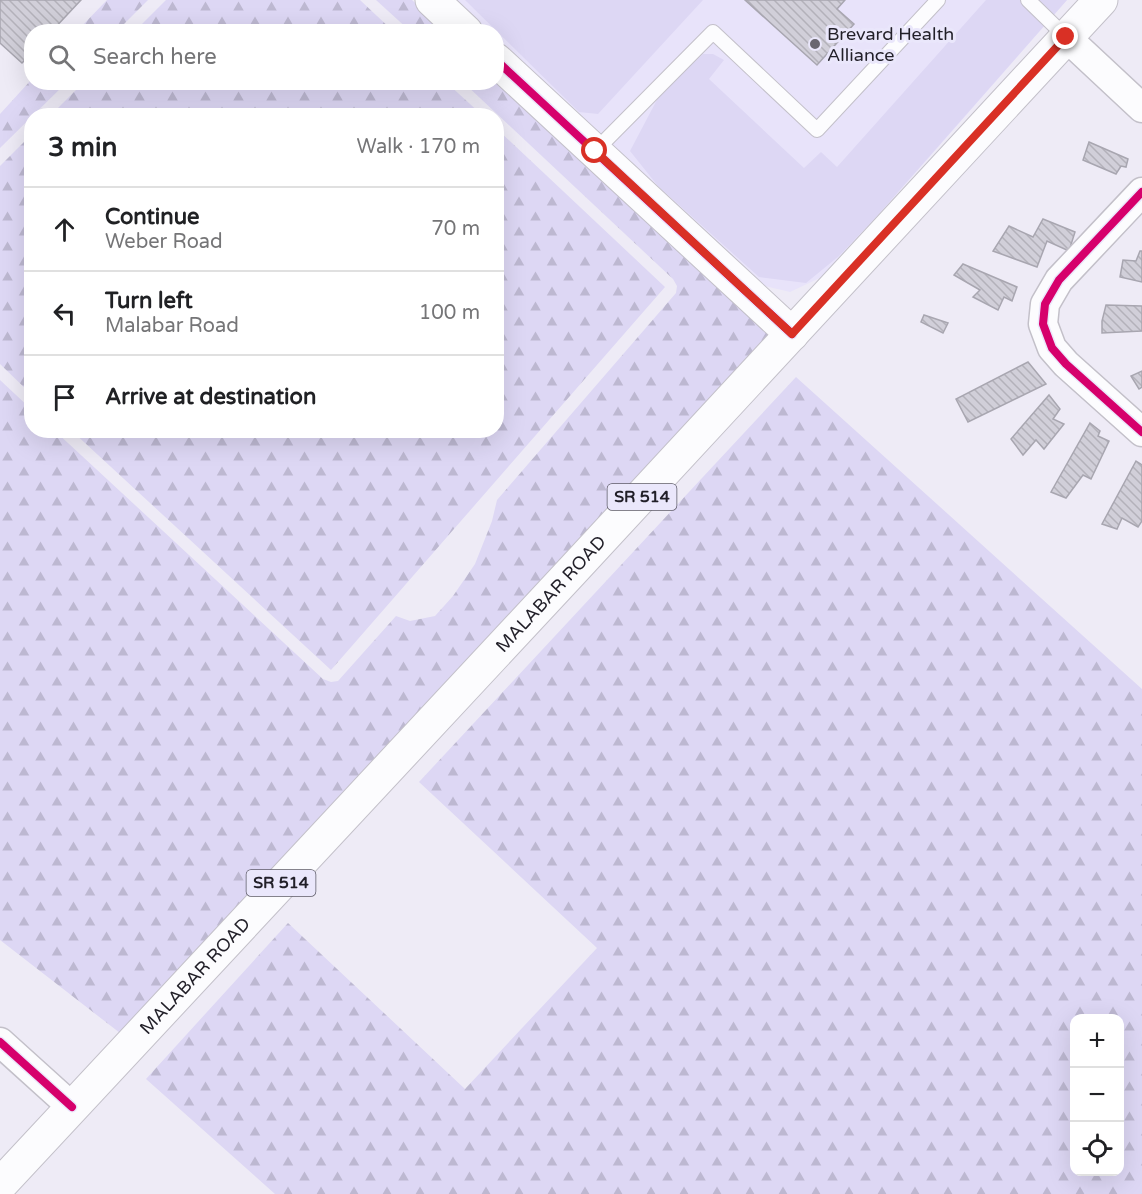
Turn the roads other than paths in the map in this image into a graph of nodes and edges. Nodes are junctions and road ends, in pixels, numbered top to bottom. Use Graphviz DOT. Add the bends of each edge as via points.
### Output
graph roads {
  1 [pos="432,0"];
  2 [pos="938,0"];
  3 [pos="1028,0"];
  4 [pos="1101,0"];
  5 [pos="458,24"];
  6 [pos="1066,37"];
  7 [pos="504,67"];
  8 [pos="1142,108"];
  9 [pos="595,151"];
  10 [pos="1142,192"];
  11 [pos="792,334"];
  12 [pos="1142,432"];
  13 [pos="0,1042"];
  14 [pos="72,1107"];
  15 [pos="0,1185"];
  1 -- 5 [label="main road"];
  2 -- 9 [label="lane" via="817,130 712,32"];
  3 -- 6 [label="lane"];
  4 -- 6 [label="main road, MALABAR ROAD / SR 514"];
  6 -- 8 [label="street"];
  6 -- 11 [label="main road, MALABAR ROAD / SR 514"];
  7 -- 9 [label="main road"];
  9 -- 11 [label="main road"];
  10 -- 12 [label="street" via="1059,280 1045,304 1043,324 1052,348 1066,364"];
  11 -- 14 [label="main road, MALABAR ROAD / SR 514"];
  13 -- 14 [label="street"];
  14 -- 15 [label="main road, MALABAR ROAD / SR 514"];
}
